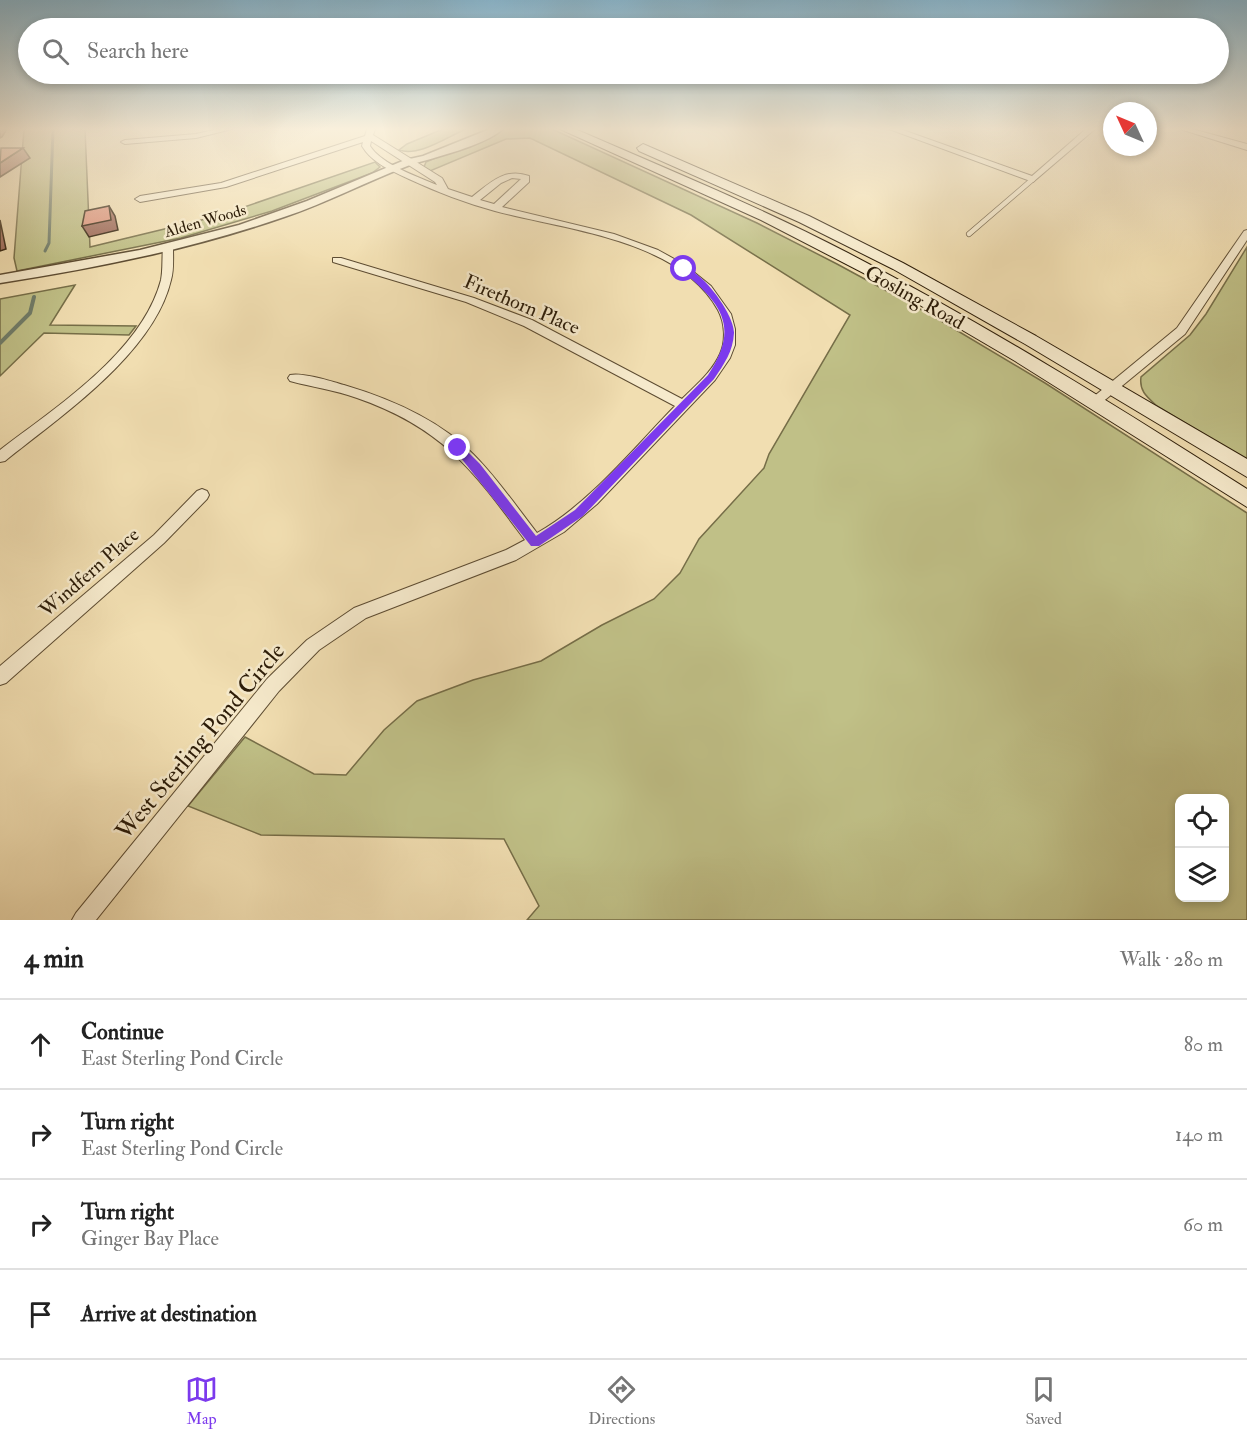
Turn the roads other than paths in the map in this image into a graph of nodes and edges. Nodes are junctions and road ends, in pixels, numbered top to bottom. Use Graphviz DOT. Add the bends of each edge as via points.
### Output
graph roads {
  1 [pos="260,172"];
  2 [pos="385,172"];
  3 [pos="402,172"];
  4 [pos="426,172"];
  5 [pos="662,172"];
  6 [pos="697,172"];
  7 [pos="1013,172"];
  8 [pos="1041,172"];
  9 [pos="1033,179"];
  10 [pos="444,189"];
  11 [pos="140,199"];
  12 [pos="473,201"];
  13 [pos="495,208"];
  14 [pos="1247,233"];
  15 [pos="969,234"];
  16 [pos="168,248"];
  17 [pos="337,260"];
  18 [pos="0,279"];
  19 [pos="294,378"];
  20 [pos="1114,387"];
  21 [pos="1096,401"];
  22 [pos="683,405"];
  23 [pos="0,457"];
  24 [pos="1247,469"];
  25 [pos="202,495"];
  26 [pos="1247,499"];
  27 [pos="535,542"];
  28 [pos="0,677"];
  29 [pos="83,920"];
  1 -- 11 [label="street" via="223,185"];
  2 -- 16 [label="street, Alden Woods" via="277,216"];
  3 -- 10 [label="street" via="426,186"];
  4 -- 10 [label="street" via="439,180"];
  5 -- 21 [label="main road, Gosling Road" via="881,276"];
  6 -- 20 [label="main road, Gosling Road" via="897,266"];
  7 -- 9 [label="street"];
  8 -- 9 [label="street"];
  9 -- 15 [label="lane"];
  10 -- 12 [label="street, West Sterling Pond Circle"];
  12 -- 13 [label="street, West Sterling Pond Circle"];
  12 -- 13 [label="street" via="505,177 512,174 526,178"];
  13 -- 22 [label="street, West Sterling Pond Circle" via="644,247 669,259 707,287 728,320 729,345 711,377"];
  14 -- 20 [label="street" via="1181,331"];
  16 -- 18 [label="street, Alden Woods"];
  16 -- 23 [label="street" via="165,288 138,334 87,387"];
  17 -- 22 [label="street, Firethorn Place" via="471,300 528,323"];
  19 -- 27 [label="street" via="358,392 398,409 438,433 476,466"];
  20 -- 21 [label="street"];
  20 -- 24 [label="main road, Gosling Road"];
  21 -- 26 [label="main road, Gosling Road"];
  22 -- 27 [label="street, West Sterling Pond Circle" via="579,513"];
  25 -- 28 [label="street, Windfern Place" via="159,539"];
  27 -- 29 [label="street, West Sterling Pond Circle" via="479,568 360,613 313,645 273,685"];
}
